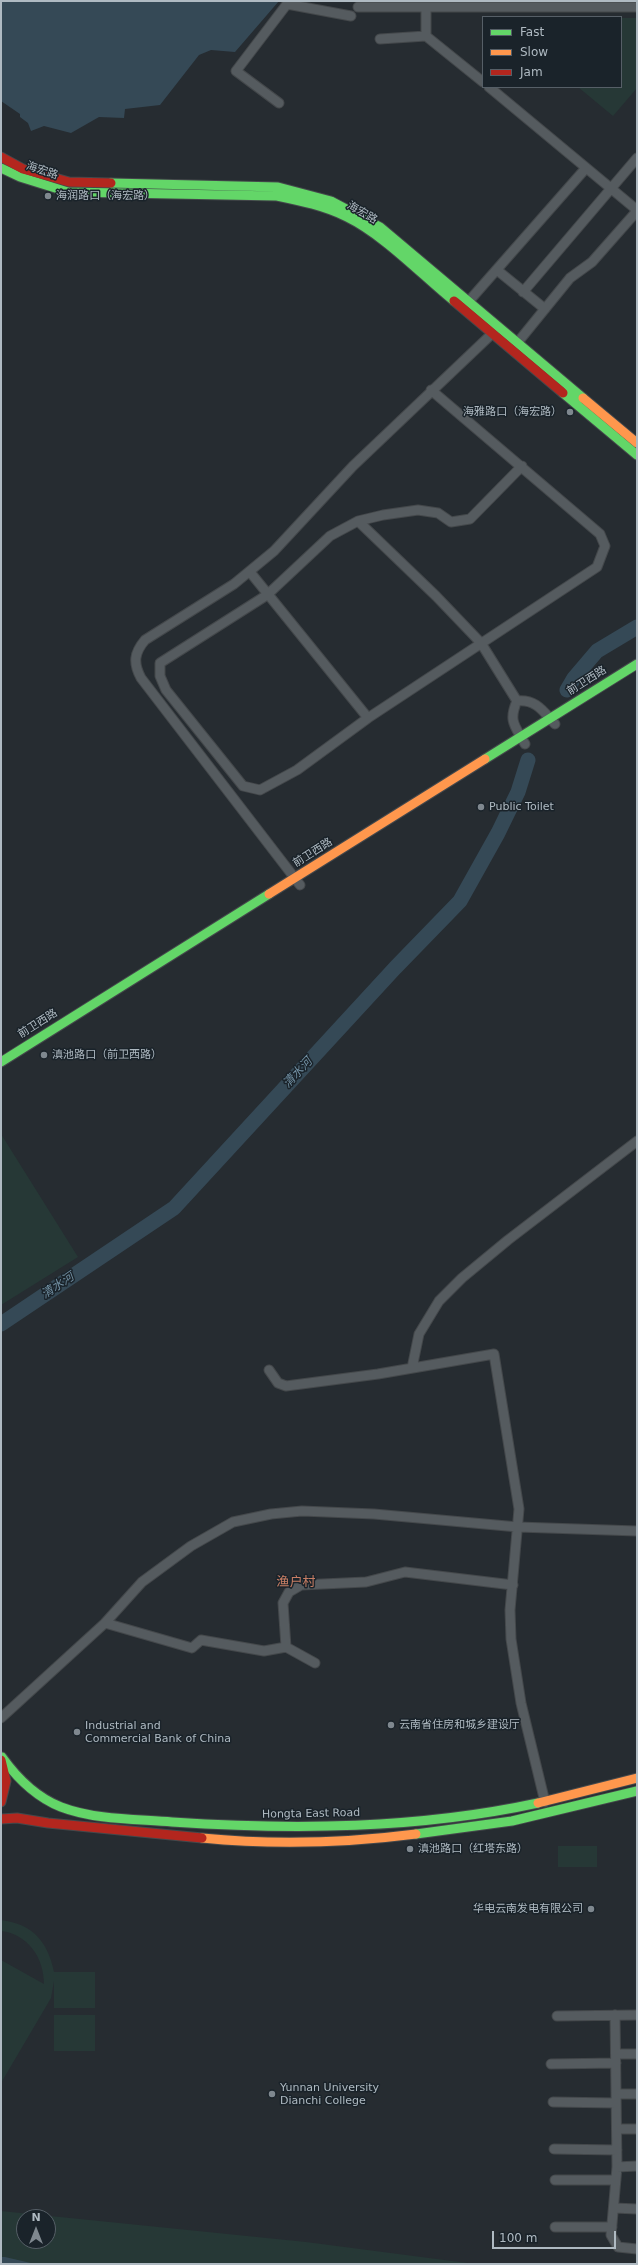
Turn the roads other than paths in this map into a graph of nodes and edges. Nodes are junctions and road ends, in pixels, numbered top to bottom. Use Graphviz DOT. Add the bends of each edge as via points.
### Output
graph roads {
  1 [pos="287,3"];
  2 [pos="358,7"];
  3 [pos="426,7"];
  4 [pos="637,7"];
  5 [pos="351,16"];
  6 [pos="426,36"];
  7 [pos="380,39"];
  8 [pos="482,81"];
  9 [pos="490,88"];
  10 [pos="279,103"];
  11 [pos="1,157"];
  12 [pos="637,158"];
  13 [pos="1,168"];
  14 [pos="586,168"];
  15 [pos="611,188"];
  16 [pos="637,210"];
  17 [pos="497,270"];
  18 [pos="523,292"];
  19 [pos="469,301"];
  20 [pos="545,309"];
  21 [pos="496,330"];
  22 [pos="518,342"];
  23 [pos="431,390"];
  24 [pos="637,443"];
  25 [pos="637,455"];
  26 [pos="522,466"];
  27 [pos="358,521"];
  28 [pos="250,572"];
  29 [pos="266,595"];
  30 [pos="481,643"];
  31 [pos="637,664"];
  32 [pos="637,674"];
  33 [pos="517,701"];
  34 [pos="368,718"];
  35 [pos="553,721"];
  36 [pos="523,740"];
  37 [pos="298,881"];
  38 [pos="1,1062"];
  39 [pos="1,1071"];
  40 [pos="637,1141"];
  41 [pos="412,1368"];
  42 [pos="268,1370"];
  43 [pos="518,1527"];
  44 [pos="637,1531"];
  45 [pos="513,1585"];
  46 [pos="105,1623"];
  47 [pos="286,1647"];
  48 [pos="315,1663"];
  49 [pos="1,1718"];
  50 [pos="1,1756"];
  51 [pos="1,1760"];
  52 [pos="637,1778"];
  53 [pos="637,1791"];
  54 [pos="1,1802"];
  55 [pos="545,1802"];
  56 [pos="1,1819"];
  57 [pos="615,2015"];
  58 [pos="637,2015"];
  59 [pos="557,2016"];
  60 [pos="637,2054"];
  61 [pos="616,2058"];
  62 [pos="551,2064"];
  63 [pos="637,2094"];
  64 [pos="616,2099"];
  65 [pos="553,2102"];
  66 [pos="617,2129"];
  67 [pos="637,2129"];
  68 [pos="554,2149"];
  69 [pos="617,2150"];
  70 [pos="637,2166"];
  71 [pos="617,2167"];
  72 [pos="555,2180"];
  73 [pos="616,2180"];
  74 [pos="614,2208"];
  75 [pos="637,2209"];
  76 [pos="555,2227"];
  77 [pos="612,2227"];
  78 [pos="637,2249"];
  1 -- 5 [label="street"];
  1 -- 10 [label="street" via="236,71"];
  2 -- 3 [label="street"];
  3 -- 4 [label="street"];
  3 -- 6 [label="street"];
  6 -- 7 [label="street"];
  6 -- 8 [label="street"];
  9 -- 14 [label="street"];
  11 -- 19 [label="main road, 海宏路" via="23,169 69,182 278,187 305,192 354,209 380,227"];
  12 -- 15 [label="street"];
  13 -- 21 [label="main road, 海宏路" via="20,177 68,192 277,196 331,210 374,234"];
  14 -- 15 [label="street"];
  14 -- 17 [label="street"];
  15 -- 16 [label="street"];
  15 -- 18 [label="street"];
  16 -- 20 [label="street" via="592,262 570,278"];
  17 -- 18 [label="street"];
  17 -- 19 [label="street"];
  18 -- 20 [label="street"];
  19 -- 21 [label="main road, 海宏路"];
  20 -- 22 [label="street"];
  21 -- 22 [label="main road, 海宏路"];
  21 -- 23 [label="street"];
  21 -- 25 [label="main road, 海宏路"];
  22 -- 24 [label="main road, 海宏路"];
  23 -- 26 [label="street"];
  23 -- 28 [label="street" via="353,466 274,552"];
  26 -- 27 [label="street" via="470,519 451,522 438,513 418,510"];
  26 -- 30 [label="street" via="600,534 605,546 597,567"];
  27 -- 29 [label="street" via="330,536"];
  27 -- 30 [label="street"];
  28 -- 29 [label="street"];
  28 -- 37 [label="street" via="145,640 135,656 136,668 141,678"];
  29 -- 34 [label="street" via="338,678"];
  29 -- 34 [label="street" via="160,663 160,676 166,690 243,786 260,790 297,770"];
  30 -- 33 [label="street"];
  30 -- 34 [label="street"];
  31 -- 35 [label="main road, 前卫西路"];
  32 -- 35 [label="main road, 前卫西路"];
  33 -- 35 [label="street" via="528,700 536,703"];
  33 -- 36 [label="street" via="512,712 513,725"];
  35 -- 36 [label="main road, 前卫西路"];
  36 -- 37 [label="main road, 前卫西路"];
  37 -- 38 [label="main road, 前卫西路"];
  37 -- 39 [label="main road, 前卫西路"];
  40 -- 41 [label="street" via="508,1240 439,1301 419,1334"];
  41 -- 42 [label="street" via="286,1386 278,1383"];
  41 -- 43 [label="street" via="494,1354 518,1509"];
  43 -- 44 [label="street"];
  43 -- 45 [label="street"];
  43 -- 46 [label="street" via="374,1514 302,1511 234,1522 191,1546 142,1582"];
  45 -- 47 [label="street" via="405,1572 366,1582 301,1585 288,1592 283,1603"];
  45 -- 55 [label="street" via="510,1610 511,1639 522,1703"];
  46 -- 47 [label="street" via="192,1648 201,1640 264,1650"];
  46 -- 49 [label="street"];
  47 -- 48 [label="street"];
  50 -- 55 [label="main road, Hongta East Road" via="24,1784 60,1807 140,1820 221,1826 336,1827 402,1824"];
  51 -- 54 [label="main road" via="6,1772 5,1794"];
  52 -- 55 [label="main road, Hongta East Road" via="599,1790"];
  53 -- 56 [label="main road" via="512,1822 382,1838 304,1842 222,1840 18,1818"];
  57 -- 58 [label="street"];
  57 -- 59 [label="street"];
  57 -- 61 [label="street"];
  60 -- 61 [label="street"];
  61 -- 62 [label="street"];
  61 -- 64 [label="street"];
  63 -- 64 [label="street"];
  64 -- 65 [label="street"];
  64 -- 66 [label="street"];
  66 -- 67 [label="street"];
  66 -- 69 [label="street"];
  68 -- 69 [label="street"];
  69 -- 71 [label="street"];
  70 -- 71 [label="street"];
  71 -- 73 [label="street"];
  72 -- 73 [label="street"];
  73 -- 74 [label="street"];
  74 -- 75 [label="street"];
  74 -- 77 [label="street"];
  76 -- 77 [label="street"];
  77 -- 78 [label="street" via="611,2235 618,2247"];
}
